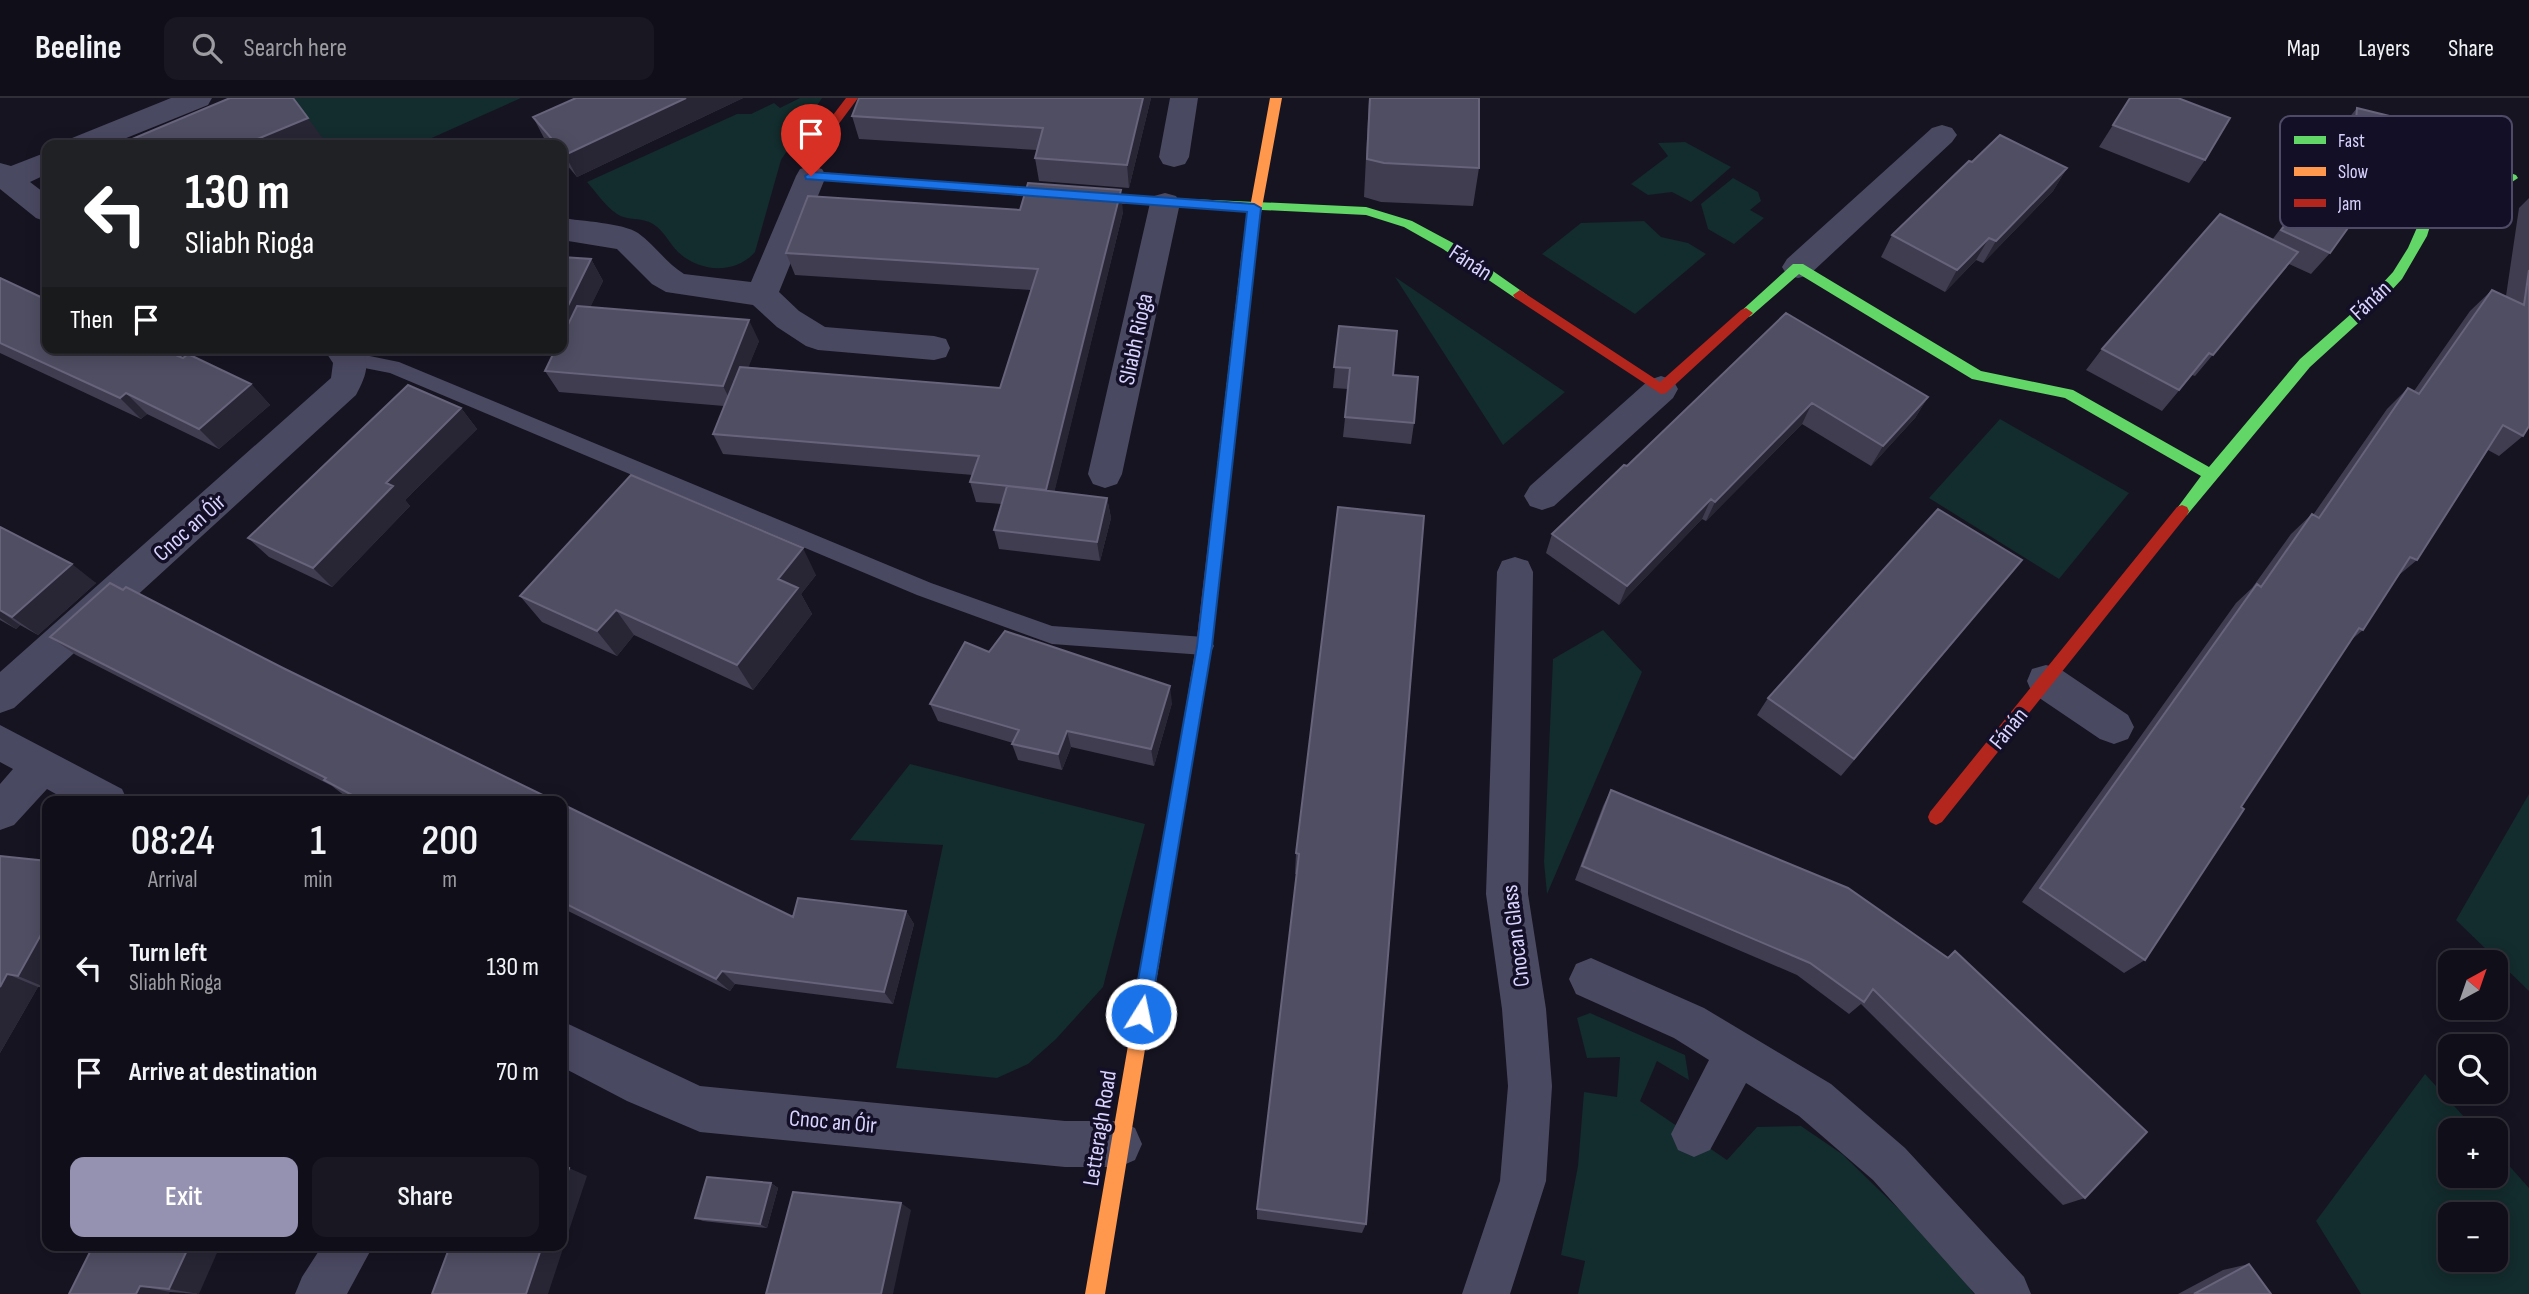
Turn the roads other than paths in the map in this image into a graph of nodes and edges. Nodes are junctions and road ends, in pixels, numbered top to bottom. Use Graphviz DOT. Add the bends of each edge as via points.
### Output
graph roads {
  1 [pos="198,98"];
  2 [pos="852,98"];
  3 [pos="1184,98"];
  4 [pos="1276,98"];
  5 [pos="1942,135"];
  6 [pos="94,140"];
  7 [pos="1174,157"];
  8 [pos="42,164"];
  9 [pos="4,176"];
  10 [pos="811,176"];
  11 [pos="1165,203"];
  12 [pos="42,207"];
  13 [pos="1254,208"];
  14 [pos="2424,228"];
  15 [pos="567,230"];
  16 [pos="1798,267"];
  17 [pos="762,295"];
  18 [pos="934,348"];
  19 [pos="344,354"];
  20 [pos="1661,389"];
  21 [pos="1105,474"];
  22 [pos="2211,475"];
  23 [pos="1542,496"];
  24 [pos="1515,572"];
  25 [pos="1204,646"];
  26 [pos="2046,681"];
  27 [pos="0,696"];
  28 [pos="2114,727"];
  29 [pos="0,742"];
  30 [pos="42,766"];
  31 [pos="97,796"];
  32 [pos="0,812"];
  33 [pos="1936,817"];
  34 [pos="1591,979"];
  35 [pos="567,1046"];
  36 [pos="1738,1052"];
  37 [pos="1694,1134"];
  38 [pos="1119,1144"];
  39 [pos="346,1251"];
  40 [pos="319,1294"];
  41 [pos="1095,1294"];
  42 [pos="1486,1294"];
  43 [pos="2007,1294"];
  1 -- 6 [label="street"];
  2 -- 10 [label="street" via="826,132"];
  3 -- 7 [label="street"];
  4 -- 13 [label="street, Letteragh Road"];
  5 -- 16 [label="street"];
  8 -- 9 [label="street"];
  9 -- 12 [label="street"];
  10 -- 11 [label="street"];
  10 -- 17 [label="street"];
  11 -- 13 [label="street"];
  11 -- 21 [label="street, Sliabh Rioga"];
  13 -- 20 [label="street, Fánán" via="1366,211 1408,224"];
  13 -- 25 [label="street, Letteragh Road"];
  14 -- 22 [label="street, Fánán" via="2410,259 2380,296 2305,363"];
  15 -- 17 [label="street" via="626,240 677,284"];
  16 -- 20 [label="street"];
  16 -- 22 [label="street" via="1977,375 2068,394"];
  17 -- 18 [label="street" via="818,338"];
  19 -- 25 [label="lane" via="393,366 924,589 1052,635"];
  19 -- 27 [label="street, Cnoc an Óir" via="351,373 323,407"];
  20 -- 23 [label="street"];
  22 -- 26 [label="street, Fánán"];
  24 -- 42 [label="street, Cnocan Glass" via="1507,894 1530,1086 1523,1181"];
  25 -- 38 [label="street, Letteragh Road"];
  26 -- 28 [label="street"];
  26 -- 33 [label="street, Fánán"];
  29 -- 30 [label="street"];
  30 -- 31 [label="street"];
  30 -- 32 [label="street"];
  34 -- 36 [label="street" via="1689,1023"];
  35 -- 38 [label="street, Cnoc an Óir" via="700,1109 1065,1144"];
  36 -- 37 [label="street"];
  36 -- 43 [label="street" via="1815,1100 1889,1164"];
  38 -- 41 [label="street, Letteragh Road"];
  39 -- 40 [label="street"];
}
